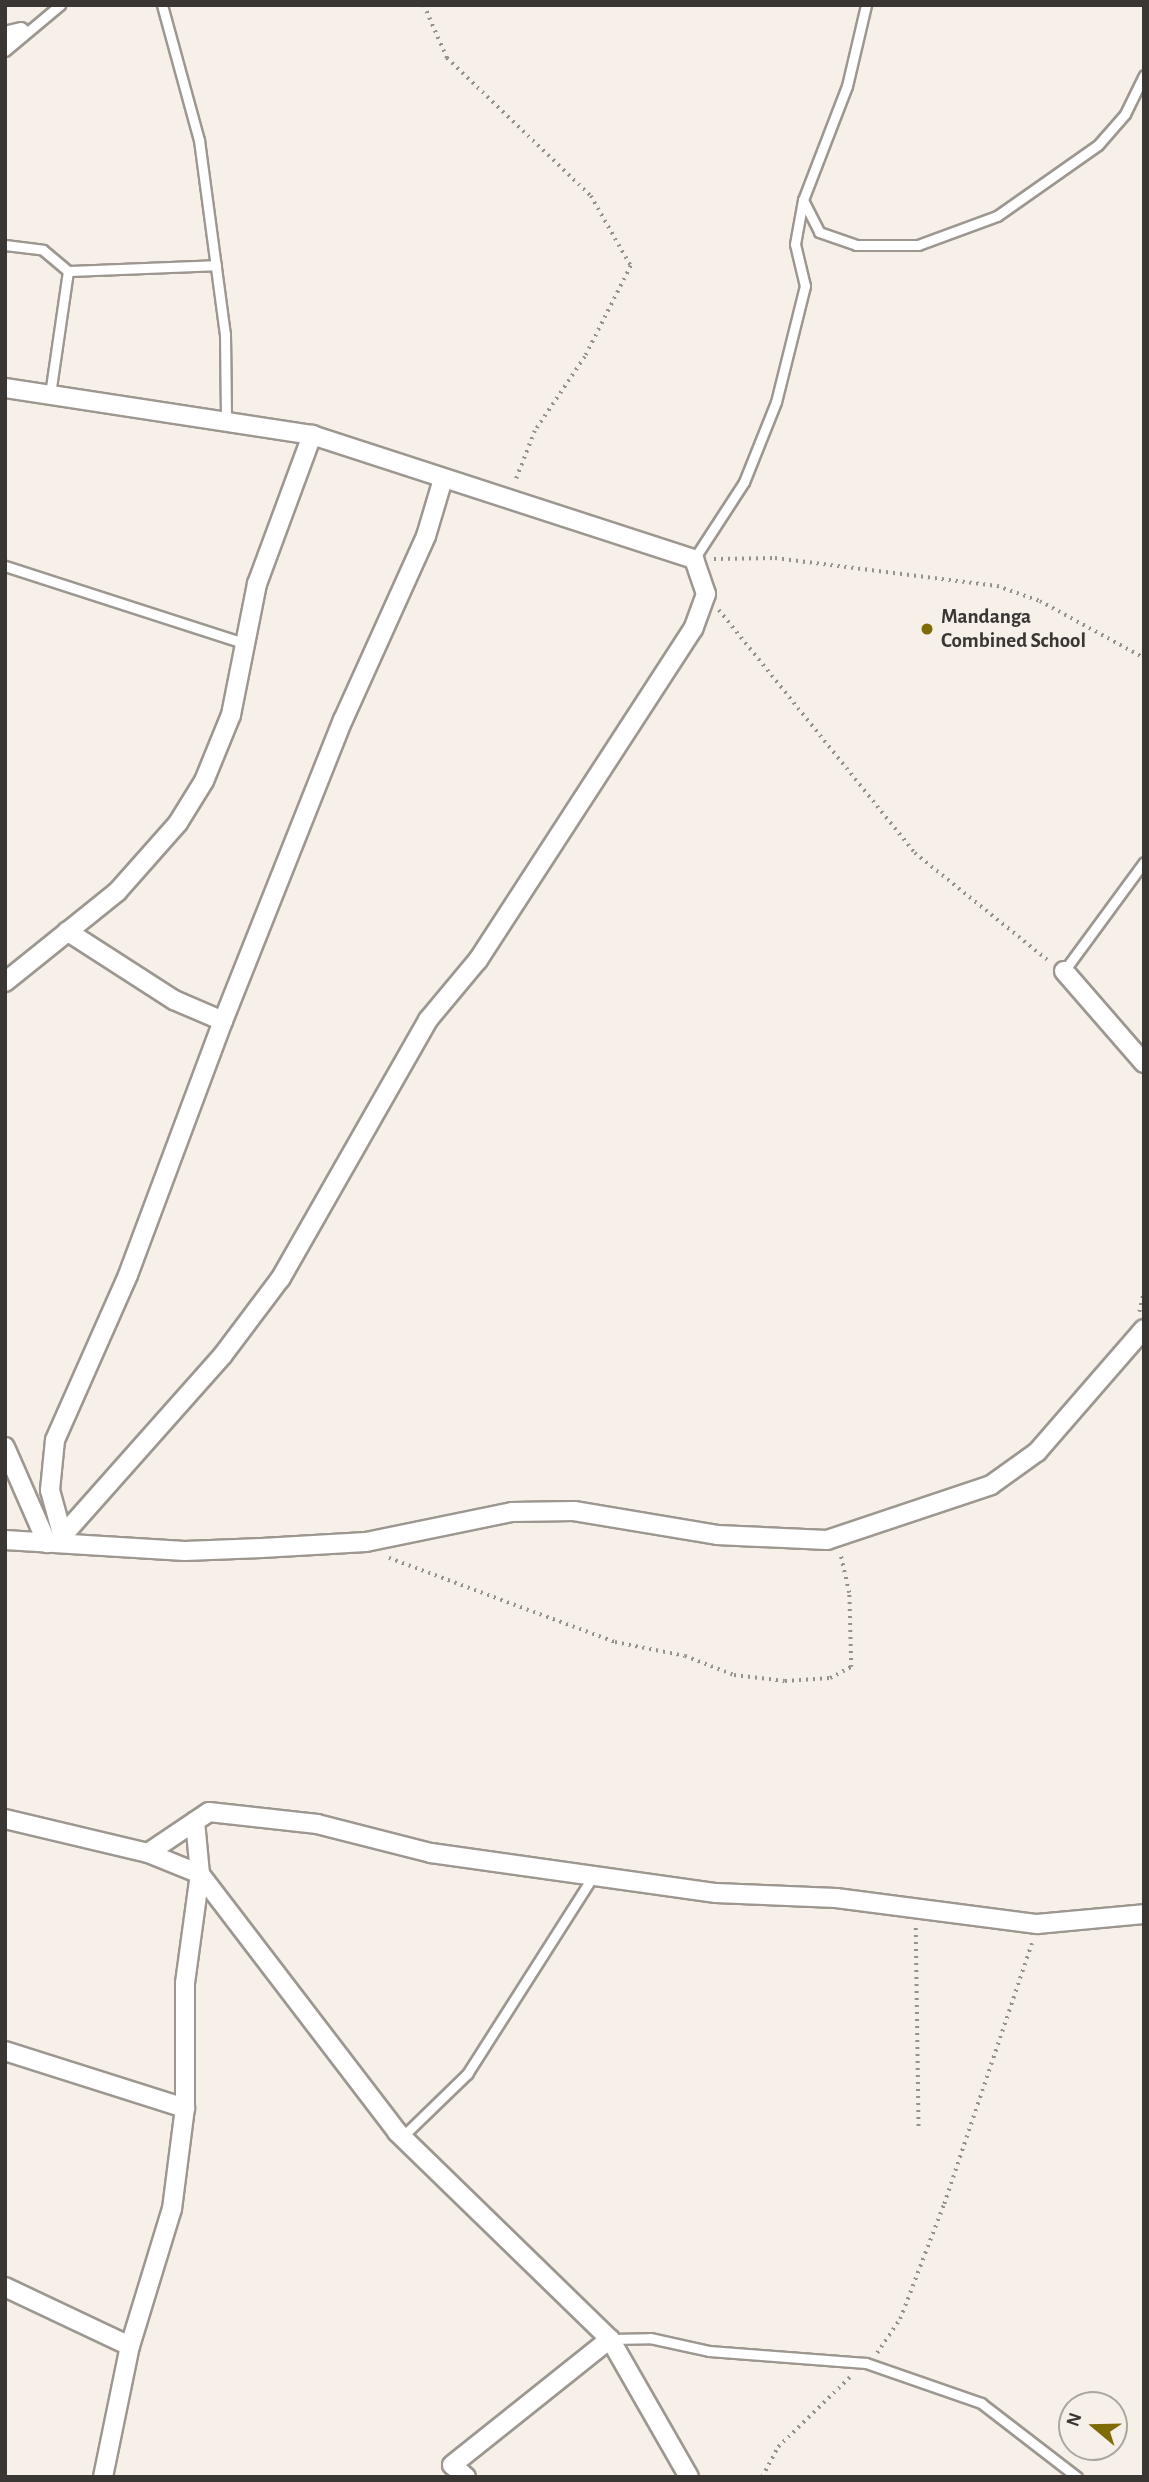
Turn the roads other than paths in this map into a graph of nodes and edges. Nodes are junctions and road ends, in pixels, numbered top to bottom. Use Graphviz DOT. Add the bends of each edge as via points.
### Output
graph roads {
  1 [pos="60,5"];
  2 [pos="162,5"];
  3 [pos="866,5"];
  4 [pos="13,34"];
  5 [pos="5,51"];
  6 [pos="1144,75"];
  7 [pos="803,200"];
  8 [pos="5,245"];
  9 [pos="216,265"];
  10 [pos="68,271"];
  11 [pos="5,388"];
  12 [pos="50,396"];
  13 [pos="226,420"];
  14 [pos="312,435"];
  15 [pos="443,479"];
  16 [pos="694,559"];
  17 [pos="5,566"];
  18 [pos="246,644"];
  19 [pos="1144,862"];
  20 [pos="67,931"];
  21 [pos="1063,971"];
  22 [pos="5,982"];
  23 [pos="223,1021"];
  24 [pos="1144,1063"];
  25 [pos="1144,1329"];
  26 [pos="5,1447"];
  27 [pos="5,1540"];
  28 [pos="59,1540"];
  29 [pos="5,1819"];
  30 [pos="195,1821"];
  31 [pos="148,1853"];
  32 [pos="200,1874"];
  33 [pos="592,1879"];
  34 [pos="1144,1914"];
  35 [pos="5,2050"];
  36 [pos="185,2108"];
  37 [pos="402,2137"];
  38 [pos="5,2287"];
  39 [pos="610,2339"];
  40 [pos="130,2346"];
  41 [pos="103,2477"];
  42 [pos="466,2477"];
  43 [pos="689,2477"];
  44 [pos="1077,2477"];
  1 -- 4 [label="lane"];
  2 -- 9 [label="lane" via="199,140"];
  3 -- 7 [label="lane" via="847,86"];
  4 -- 5 [label="lane"];
  6 -- 7 [label="lane" via="1125,114 1098,145 996,216 918,245 856,245 819,232"];
  7 -- 16 [label="lane" via="795,244 805,286 776,402 744,482"];
  8 -- 10 [label="lane" via="43,250"];
  9 -- 10 [label="lane"];
  9 -- 13 [label="lane"];
  10 -- 12 [label="lane"];
  11 -- 12 [label="street"];
  12 -- 13 [label="street"];
  13 -- 14 [label="street"];
  14 -- 15 [label="street"];
  14 -- 18 [label="street" via="257,584"];
  15 -- 16 [label="street"];
  15 -- 23 [label="street" via="426,536 343,720"];
  16 -- 28 [label="street" via="706,594 693,629 478,960 428,1020 280,1279 223,1355"];
  17 -- 18 [label="lane"];
  18 -- 20 [label="street" via="230,715 185,813 117,892"];
  19 -- 21 [label="lane"];
  20 -- 22 [label="street"];
  20 -- 23 [label="street" via="174,1000"];
  21 -- 24 [label="street"];
  23 -- 28 [label="street" via="128,1275 55,1440 50,1490"];
  25 -- 28 [label="street" via="1037,1452 991,1485 834,1538 717,1535 574,1511 512,1512 366,1542 185,1551"];
  26 -- 28 [label="street"];
  27 -- 28 [label="street"];
  29 -- 31 [label="street"];
  30 -- 31 [label="street"];
  30 -- 32 [label="street"];
  30 -- 33 [label="street" via="209,1812 317,1824 431,1853"];
  31 -- 32 [label="street"];
  32 -- 36 [label="street" via="185,1983"];
  32 -- 37 [label="street"];
  33 -- 34 [label="street" via="836,1898 1038,1924"];
  33 -- 37 [label="lane" via="474,2064"];
  35 -- 36 [label="street"];
  36 -- 40 [label="street" via="172,2209"];
  37 -- 39 [label="street"];
  38 -- 40 [label="street"];
  39 -- 42 [label="street" via="452,2465"];
  39 -- 43 [label="street"];
  39 -- 44 [label="lane" via="650,2338 709,2351 866,2363 981,2403"];
  40 -- 41 [label="street"];
}
